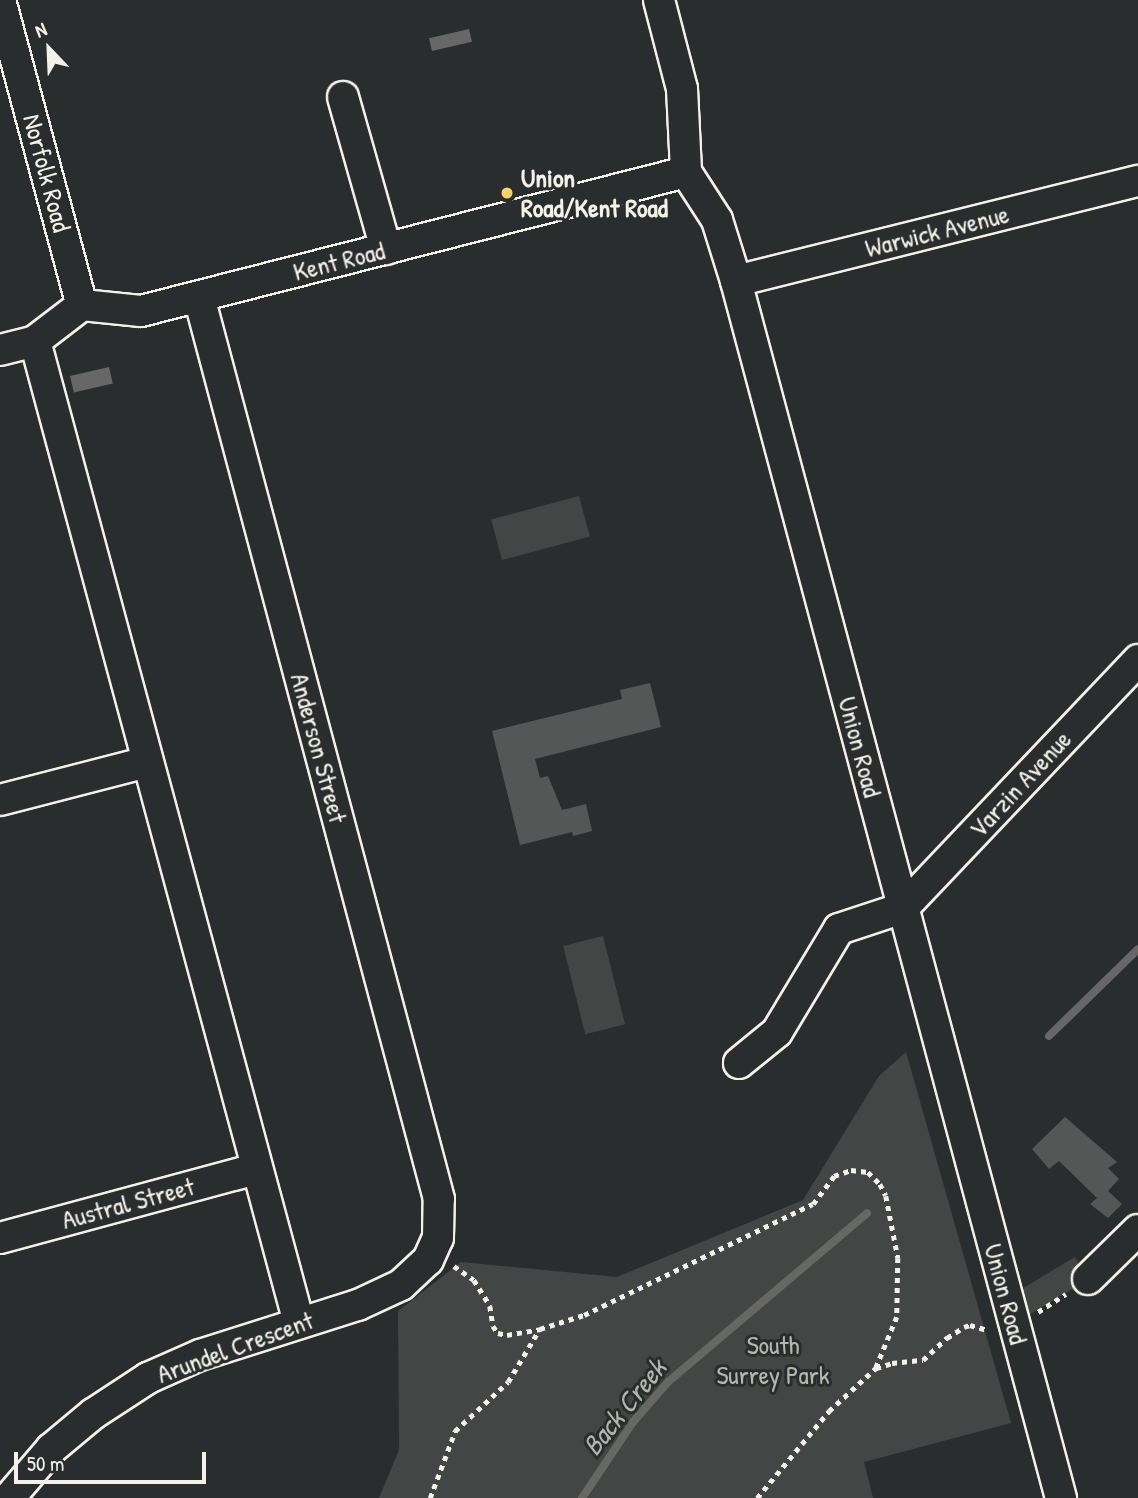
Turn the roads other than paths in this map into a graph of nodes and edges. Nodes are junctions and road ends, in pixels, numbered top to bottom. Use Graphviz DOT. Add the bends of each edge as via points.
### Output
graph roads {
  1 [pos="0,0"];
  2 [pos="659,0"];
  3 [pos="343,97"];
  4 [pos="686,172"];
  5 [pos="1138,181"];
  6 [pos="386,249"];
  7 [pos="736,281"];
  8 [pos="199,297"];
  9 [pos="82,305"];
  10 [pos="35,341"];
  11 [pos="0,350"];
  12 [pos="1138,660"];
  13 [pos="148,762"];
  14 [pos="0,800"];
  15 [pos="903,908"];
  16 [pos="739,1063"];
  17 [pos="256,1169"];
  18 [pos="1138,1230"];
  19 [pos="0,1238"];
  20 [pos="428,1260"];
  21 [pos="1088,1279"];
  22 [pos="299,1323"];
  23 [pos="9,1498"];
  24 [pos="1061,1498"];
  1 -- 9 [label="street, Norfolk Road"];
  2 -- 4 [label="street" via="682,89"];
  3 -- 6 [label="street"];
  4 -- 6 [label="street, Kent Road"];
  4 -- 7 [label="street, Union Road" via="717,220"];
  5 -- 7 [label="street, Warwick Avenue"];
  6 -- 8 [label="street, Kent Road"];
  7 -- 15 [label="street, Union Road"];
  8 -- 9 [label="street, Kent Road" via="141,311"];
  8 -- 20 [label="street, Anderson Street" via="439,1199 438,1238"];
  9 -- 10 [label="street"];
  10 -- 11 [label="street"];
  10 -- 13 [label="street"];
  12 -- 15 [label="street, Varzin Avenue"];
  13 -- 14 [label="street"];
  13 -- 17 [label="street"];
  15 -- 16 [label="street" via="839,929 777,1032"];
  15 -- 24 [label="street, Union Road"];
  17 -- 19 [label="street, Austral Street"];
  17 -- 22 [label="street"];
  18 -- 21 [label="street"];
  20 -- 22 [label="street, Arundel Crescent" via="401,1284 358,1305"];
  22 -- 23 [label="street, Arundel Crescent" via="200,1355 148,1378 51,1449"];
}
